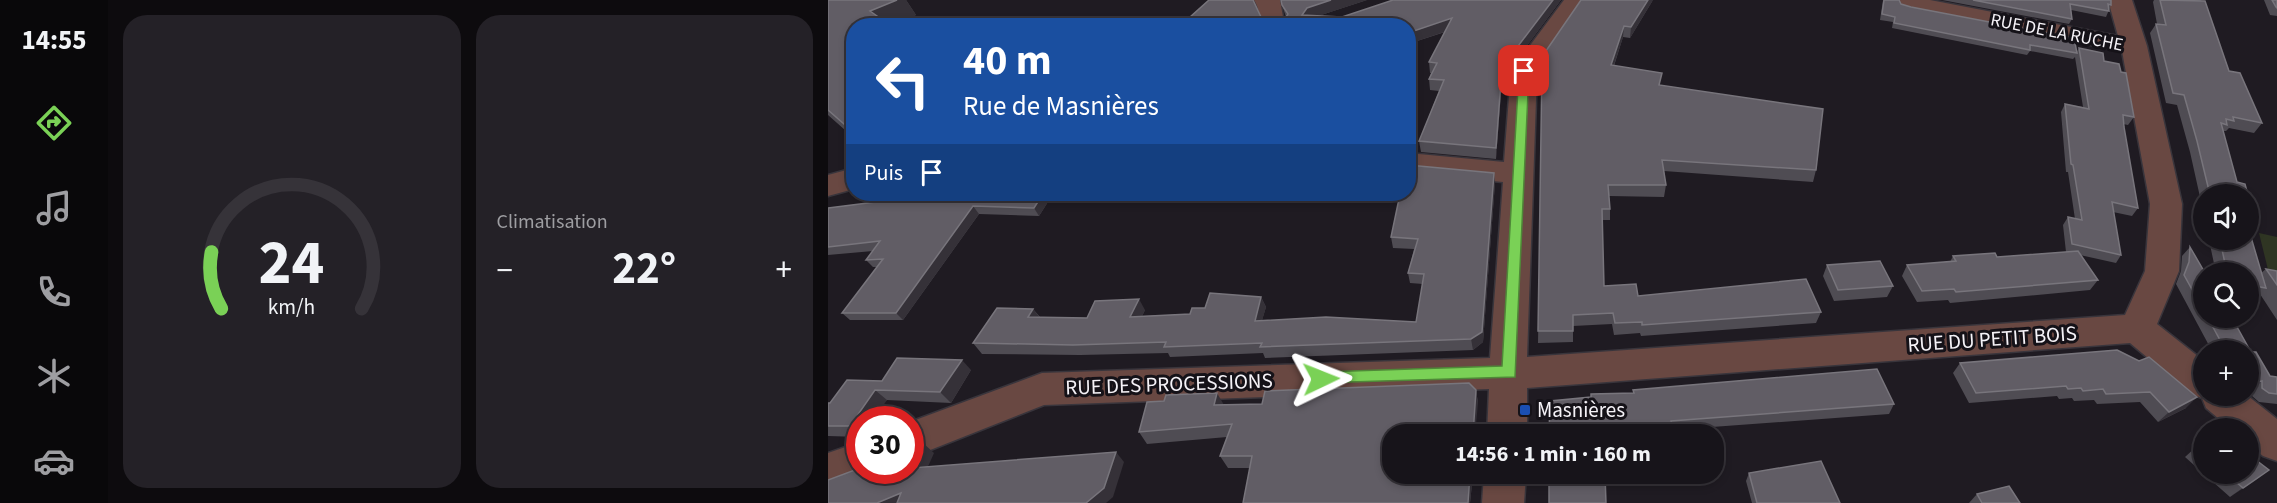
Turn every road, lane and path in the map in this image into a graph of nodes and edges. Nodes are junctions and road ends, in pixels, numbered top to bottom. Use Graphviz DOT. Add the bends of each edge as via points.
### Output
graph roads {
  1 [pos="1266,0"];
  2 [pos="1576,0"];
  3 [pos="2120,0"];
  4 [pos="1909,3"];
  5 [pos="1271,18"];
  6 [pos="2134,46"];
  7 [pos="1416,164"];
  8 [pos="1518,173"];
  9 [pos="846,180"];
  10 [pos="828,186"];
  11 [pos="2136,328"];
  12 [pos="1509,372"];
  13 [pos="2193,374"];
  14 [pos="2232,406"];
  15 [pos="1507,424"];
  16 [pos="924,434"];
  17 [pos="2277,443"];
  18 [pos="846,465"];
  19 [pos="828,472"];
  20 [pos="1504,484"];
  21 [pos="1503,503"];
  1 -- 5 [label="street" via="1271,4"];
  2 -- 8 [label="street" via="1524,71"];
  3 -- 6 [label="street"];
  4 -- 6 [label="street, RUE DE LA RUCHE"];
  6 -- 11 [label="street" via="2166,204 2162,271"];
  7 -- 8 [label="street"];
  8 -- 12 [label="street"];
  9 -- 10 [label="street"];
  11 -- 12 [label="street, RUE DU PETIT BOIS"];
  11 -- 13 [label="street"];
  12 -- 15 [label="street"];
  12 -- 16 [label="street, RUE DES PROCESSIONS" via="1042,388"];
  14 -- 17 [label="street"];
  18 -- 19 [label="street"];
  20 -- 21 [label="street"];
}
